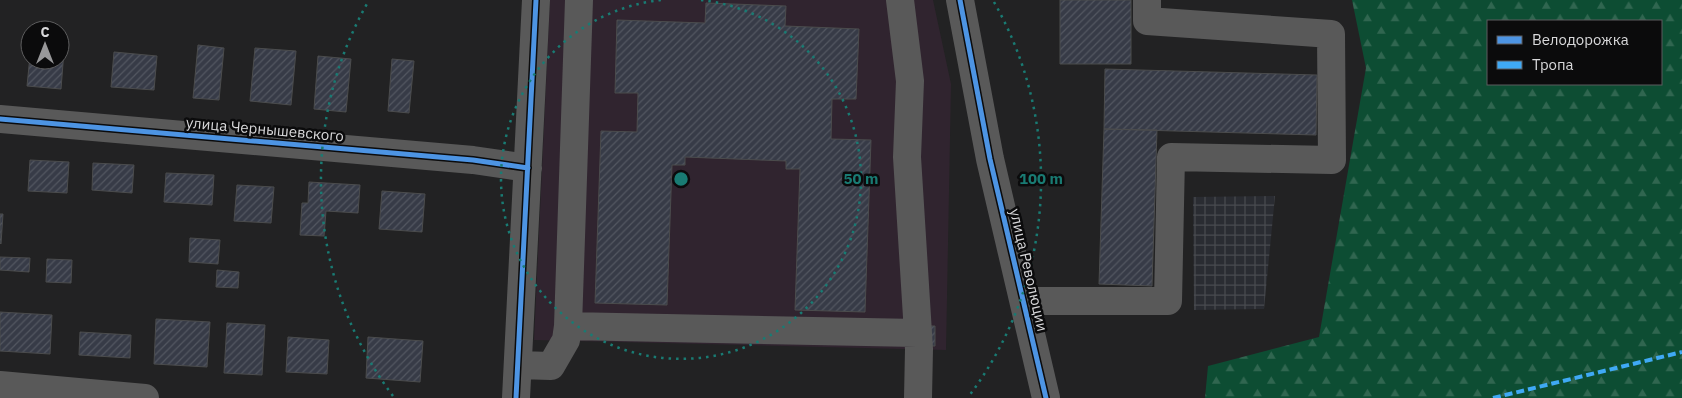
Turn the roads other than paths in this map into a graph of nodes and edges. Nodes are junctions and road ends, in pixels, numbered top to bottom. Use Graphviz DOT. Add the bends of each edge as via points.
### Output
graph roads {
  1 [pos="536,0"];
  2 [pos="579,0"];
  3 [pos="900,0"];
  4 [pos="960,0"];
  5 [pos="1147,0"];
  6 [pos="0,119"];
  7 [pos="528,168"];
  8 [pos="1024,301"];
  9 [pos="568,326"];
  10 [pos="918,333"];
  11 [pos="518,365"];
  12 [pos="0,384"];
  13 [pos="145,398"];
  14 [pos="516,398"];
  15 [pos="918,398"];
  16 [pos="1046,398"];
  1 -- 7 [label="street"];
  2 -- 9 [label="street"];
  3 -- 10 [label="street" via="910,81 907,157"];
  4 -- 8 [label="street, улица Революции" via="990,159"];
  5 -- 8 [label="street" via="1147,21 1331,34 1332,160 1171,157 1168,301"];
  6 -- 7 [label="street, улица Чернышевского" via="473,160"];
  7 -- 11 [label="street"];
  8 -- 16 [label="street, улица Революции"];
  9 -- 10 [label="street"];
  9 -- 11 [label="street" via="566,340 551,366"];
  10 -- 15 [label="street"];
  11 -- 14 [label="street"];
  12 -- 13 [label="street"];
}
